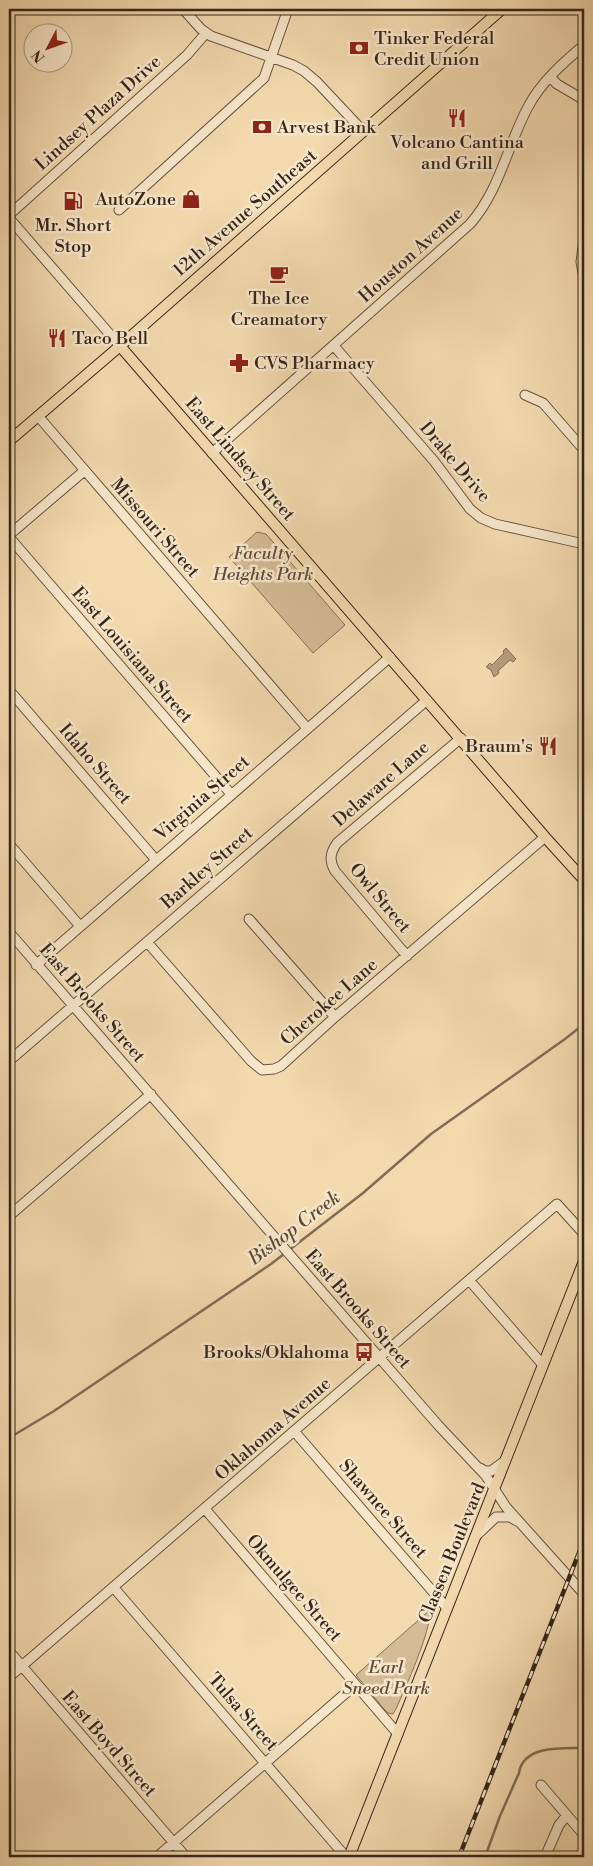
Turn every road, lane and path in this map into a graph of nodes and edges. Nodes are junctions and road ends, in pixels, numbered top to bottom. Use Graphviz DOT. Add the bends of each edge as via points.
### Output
graph roads {
  1 [pos="183,9"];
  2 [pos="288,9"];
  3 [pos="502,9"];
  4 [pos="206,33"];
  5 [pos="584,45"];
  6 [pos="271,56"];
  7 [pos="550,77"];
  8 [pos="584,100"];
  9 [pos="363,131"];
  10 [pos="119,210"];
  11 [pos="9,217"];
  12 [pos="584,239"];
  13 [pos="584,278"];
  14 [pos="120,346"];
  15 [pos="334,346"];
  16 [pos="525,395"];
  17 [pos="38,416"];
  18 [pos="9,441"];
  19 [pos="584,450"];
  20 [pos="212,453"];
  21 [pos="84,471"];
  22 [pos="9,536"];
  23 [pos="584,544"];
  24 [pos="390,657"];
  25 [pos="9,690"];
  26 [pos="427,700"];
  27 [pos="307,728"];
  28 [pos="461,738"];
  29 [pos="231,794"];
  30 [pos="545,837"];
  31 [pos="9,844"];
  32 [pos="156,860"];
  33 [pos="331,860"];
  34 [pos="584,880"];
  35 [pos="249,919"];
  36 [pos="80,926"];
  37 [pos="9,932"];
  38 [pos="147,942"];
  39 [pos="407,956"];
  40 [pos="36,965"];
  41 [pos="72,1006"];
  42 [pos="335,1017"];
  43 [pos="9,1061"];
  44 [pos="151,1094"];
  45 [pos="9,1216"];
  46 [pos="584,1234"];
  47 [pos="584,1261"];
  48 [pos="469,1280"];
  49 [pos="380,1358"];
  50 [pos="543,1365"];
  51 [pos="294,1431"];
  52 [pos="505,1461"];
  53 [pos="476,1465"];
  54 [pos="495,1489"];
  55 [pos="205,1509"];
  56 [pos="520,1522"];
  57 [pos="476,1536"];
  58 [pos="114,1588"];
  59 [pos="584,1594"];
  60 [pos="447,1608"];
  61 [pos="9,1651"];
  62 [pos="22,1667"];
  63 [pos="9,1677"];
  64 [pos="355,1685"];
  65 [pos="398,1734"];
  66 [pos="265,1763"];
  67 [pos="541,1785"];
  68 [pos="567,1815"];
  69 [pos="584,1835"];
  70 [pos="174,1843"];
  71 [pos="158,1857"];
  72 [pos="186,1857"];
  73 [pos="348,1857"];
  74 [pos="546,1857"];
  1 -- 4 [label="street"];
  2 -- 6 [label="street"];
  3 -- 9 [label="main road, 12th Avenue Southeast"];
  4 -- 6 [label="street"];
  4 -- 11 [label="street, Lindsey Plaza Drive" via="187,55"];
  5 -- 7 [label="street, Houston Avenue"];
  6 -- 9 [label="street" via="310,74"];
  6 -- 10 [label="street" via="264,78"];
  7 -- 8 [label="street"];
  7 -- 15 [label="street, Houston Avenue" via="528,106 495,185 478,215"];
  9 -- 14 [label="main road, 12th Avenue Southeast"];
  11 -- 14 [label="street, East Lindsey Street"];
  12 -- 13 [label="street" via="581,262"];
  14 -- 17 [label="main road, 12th Avenue Southeast"];
  14 -- 20 [label="main road, East Lindsey Street"];
  15 -- 20 [label="street, Houston Avenue"];
  15 -- 23 [label="street, Drake Drive" via="434,461 470,509 481,518"];
  16 -- 19 [label="street" via="542,403"];
  17 -- 18 [label="main road, 12th Avenue Southeast"];
  17 -- 21 [label="street, Missouri Street"];
  20 -- 24 [label="main road, East Lindsey Street"];
  21 -- 22 [label="street"];
  21 -- 27 [label="street, Missouri Street"];
  22 -- 29 [label="street, East Louisiana Street"];
  24 -- 26 [label="main road, East Lindsey Street"];
  24 -- 27 [label="street, Virginia Street"];
  25 -- 32 [label="street, Idaho Street"];
  26 -- 28 [label="main road, East Lindsey Street"];
  26 -- 38 [label="street, Barkley Street"];
  27 -- 29 [label="street, Virginia Street"];
  28 -- 30 [label="main road, East Lindsey Street"];
  28 -- 33 [label="street, Delaware Lane" via="337,843"];
  29 -- 32 [label="street, Virginia Street"];
  30 -- 34 [label="main road, East Lindsey Street"];
  30 -- 39 [label="street, Cherokee Lane"];
  31 -- 36 [label="street"];
  32 -- 36 [label="street, Virginia Street"];
  33 -- 39 [label="street, Owl Street" via="335,871"];
  35 -- 42 [label="street"];
  36 -- 40 [label="street, Virginia Street"];
  37 -- 40 [label="street, East Brooks Street"];
  38 -- 41 [label="street, Barkley Street"];
  38 -- 42 [label="street, Cherokee Lane" via="262,1070 281,1066"];
  39 -- 42 [label="street, Cherokee Lane"];
  40 -- 41 [label="street, East Brooks Street"];
  41 -- 43 [label="street, Barkley Street"];
  41 -- 44 [label="street, East Brooks Street"];
  44 -- 45 [label="street"];
  44 -- 49 [label="street, East Brooks Street"];
  46 -- 48 [label="street, Oklahoma Avenue" via="557,1204"];
  47 -- 50 [label="main road, Classen Boulevard"];
  48 -- 49 [label="street, Oklahoma Avenue"];
  48 -- 50 [label="street"];
  49 -- 51 [label="street, Oklahoma Avenue"];
  49 -- 53 [label="street, East Brooks Street"];
  50 -- 52 [label="main road, Classen Boulevard"];
  51 -- 55 [label="street, Oklahoma Avenue"];
  51 -- 60 [label="street, Shawnee Street"];
  52 -- 53 [label="street" via="491,1471"];
  52 -- 54 [label="main road, Classen Boulevard"];
  53 -- 54 [label="street, East Brooks Street"];
  54 -- 56 [label="street, East Brooks Street"];
  54 -- 57 [label="main road, Classen Boulevard"];
  55 -- 58 [label="street, Oklahoma Avenue"];
  55 -- 64 [label="street, Okmulgee Street"];
  56 -- 57 [label="street" via="496,1516"];
  56 -- 59 [label="street, East Brooks Street"];
  57 -- 60 [label="main road, Classen Boulevard"];
  58 -- 62 [label="street, Oklahoma Avenue"];
  58 -- 66 [label="street, Tulsa Street"];
  60 -- 65 [label="main road, Classen Boulevard"];
  61 -- 62 [label="street, East Boyd Street"];
  62 -- 63 [label="street, Oklahoma Avenue"];
  62 -- 70 [label="street, East Boyd Street"];
  64 -- 65 [label="street, Okmulgee Street"];
  64 -- 66 [label="street"];
  65 -- 73 [label="main road, Classen Boulevard"];
  66 -- 70 [label="street"];
  66 -- 73 [label="street, Tulsa Street"];
  67 -- 68 [label="street"];
  68 -- 69 [label="street"];
  68 -- 74 [label="street" via="559,1825"];
  70 -- 71 [label="street"];
  70 -- 72 [label="street, East Boyd Street"];
}
